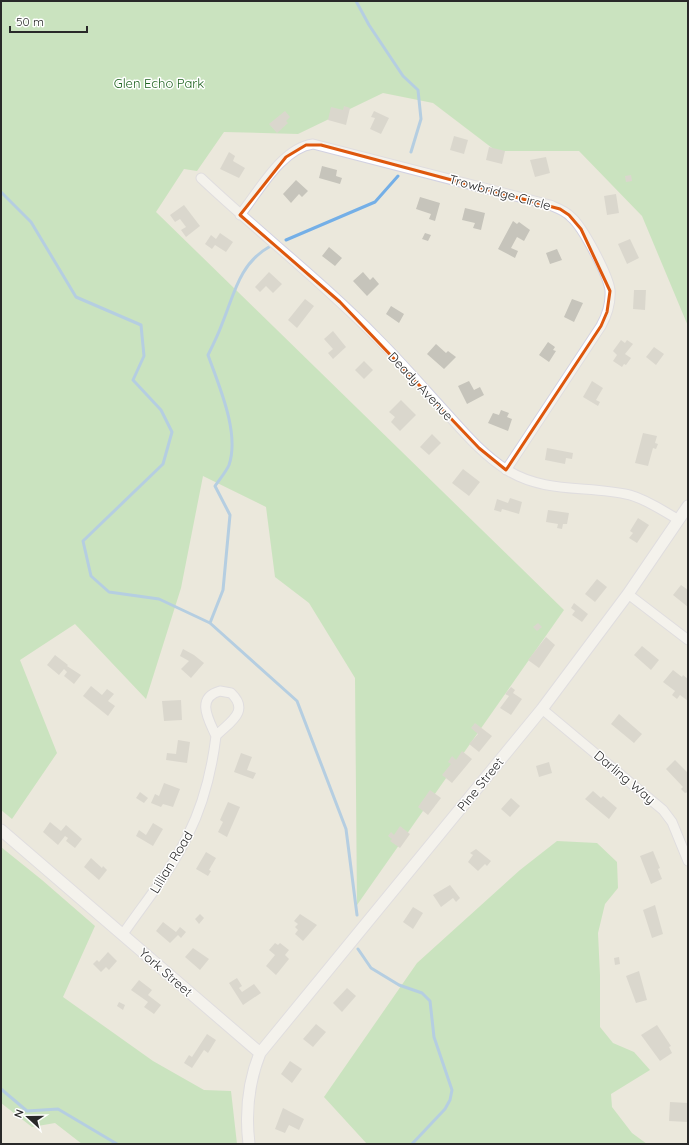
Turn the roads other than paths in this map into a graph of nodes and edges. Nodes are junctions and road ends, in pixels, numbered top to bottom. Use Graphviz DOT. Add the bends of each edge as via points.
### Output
graph roads {
  1 [pos="201,178"];
  2 [pos="240,215"];
  3 [pos="506,470"];
  4 [pos="688,506"];
  5 [pos="679,520"];
  6 [pos="628,594"];
  7 [pos="688,640"];
  8 [pos="542,709"];
  9 [pos="216,736"];
  10 [pos="1,830"];
  11 [pos="688,861"];
  12 [pos="123,934"];
  13 [pos="260,1053"];
  14 [pos="249,1144"];
  1 -- 2 [label="street, Deady Avenue"];
  2 -- 3 [label="street, Deady Avenue" via="379,339 475,444"];
  2 -- 3 [label="street, Trowbridge Circle" via="286,157 298,148 313,144 550,205 570,215 581,229 606,277 610,291 607,312 601,326"];
  3 -- 5 [label="street, Deady Avenue" via="551,487 632,496"];
  4 -- 5 [label="street, Pine Street"];
  5 -- 6 [label="street, Pine Street"];
  6 -- 7 [label="street"];
  6 -- 8 [label="street, Pine Street"];
  8 -- 11 [label="street, Darling Way" via="663,810 672,822"];
  8 -- 13 [label="street, Pine Street"];
  9 -- 9 [label="street" via="234,719 239,708 236,697 226,691 214,692 205,707"];
  9 -- 12 [label="street, Lillian Road" via="210,771 188,836 171,866"];
  10 -- 12 [label="street, York Street"];
  12 -- 13 [label="street, York Street"];
  13 -- 14 [label="street" via="248,1093"];
}
